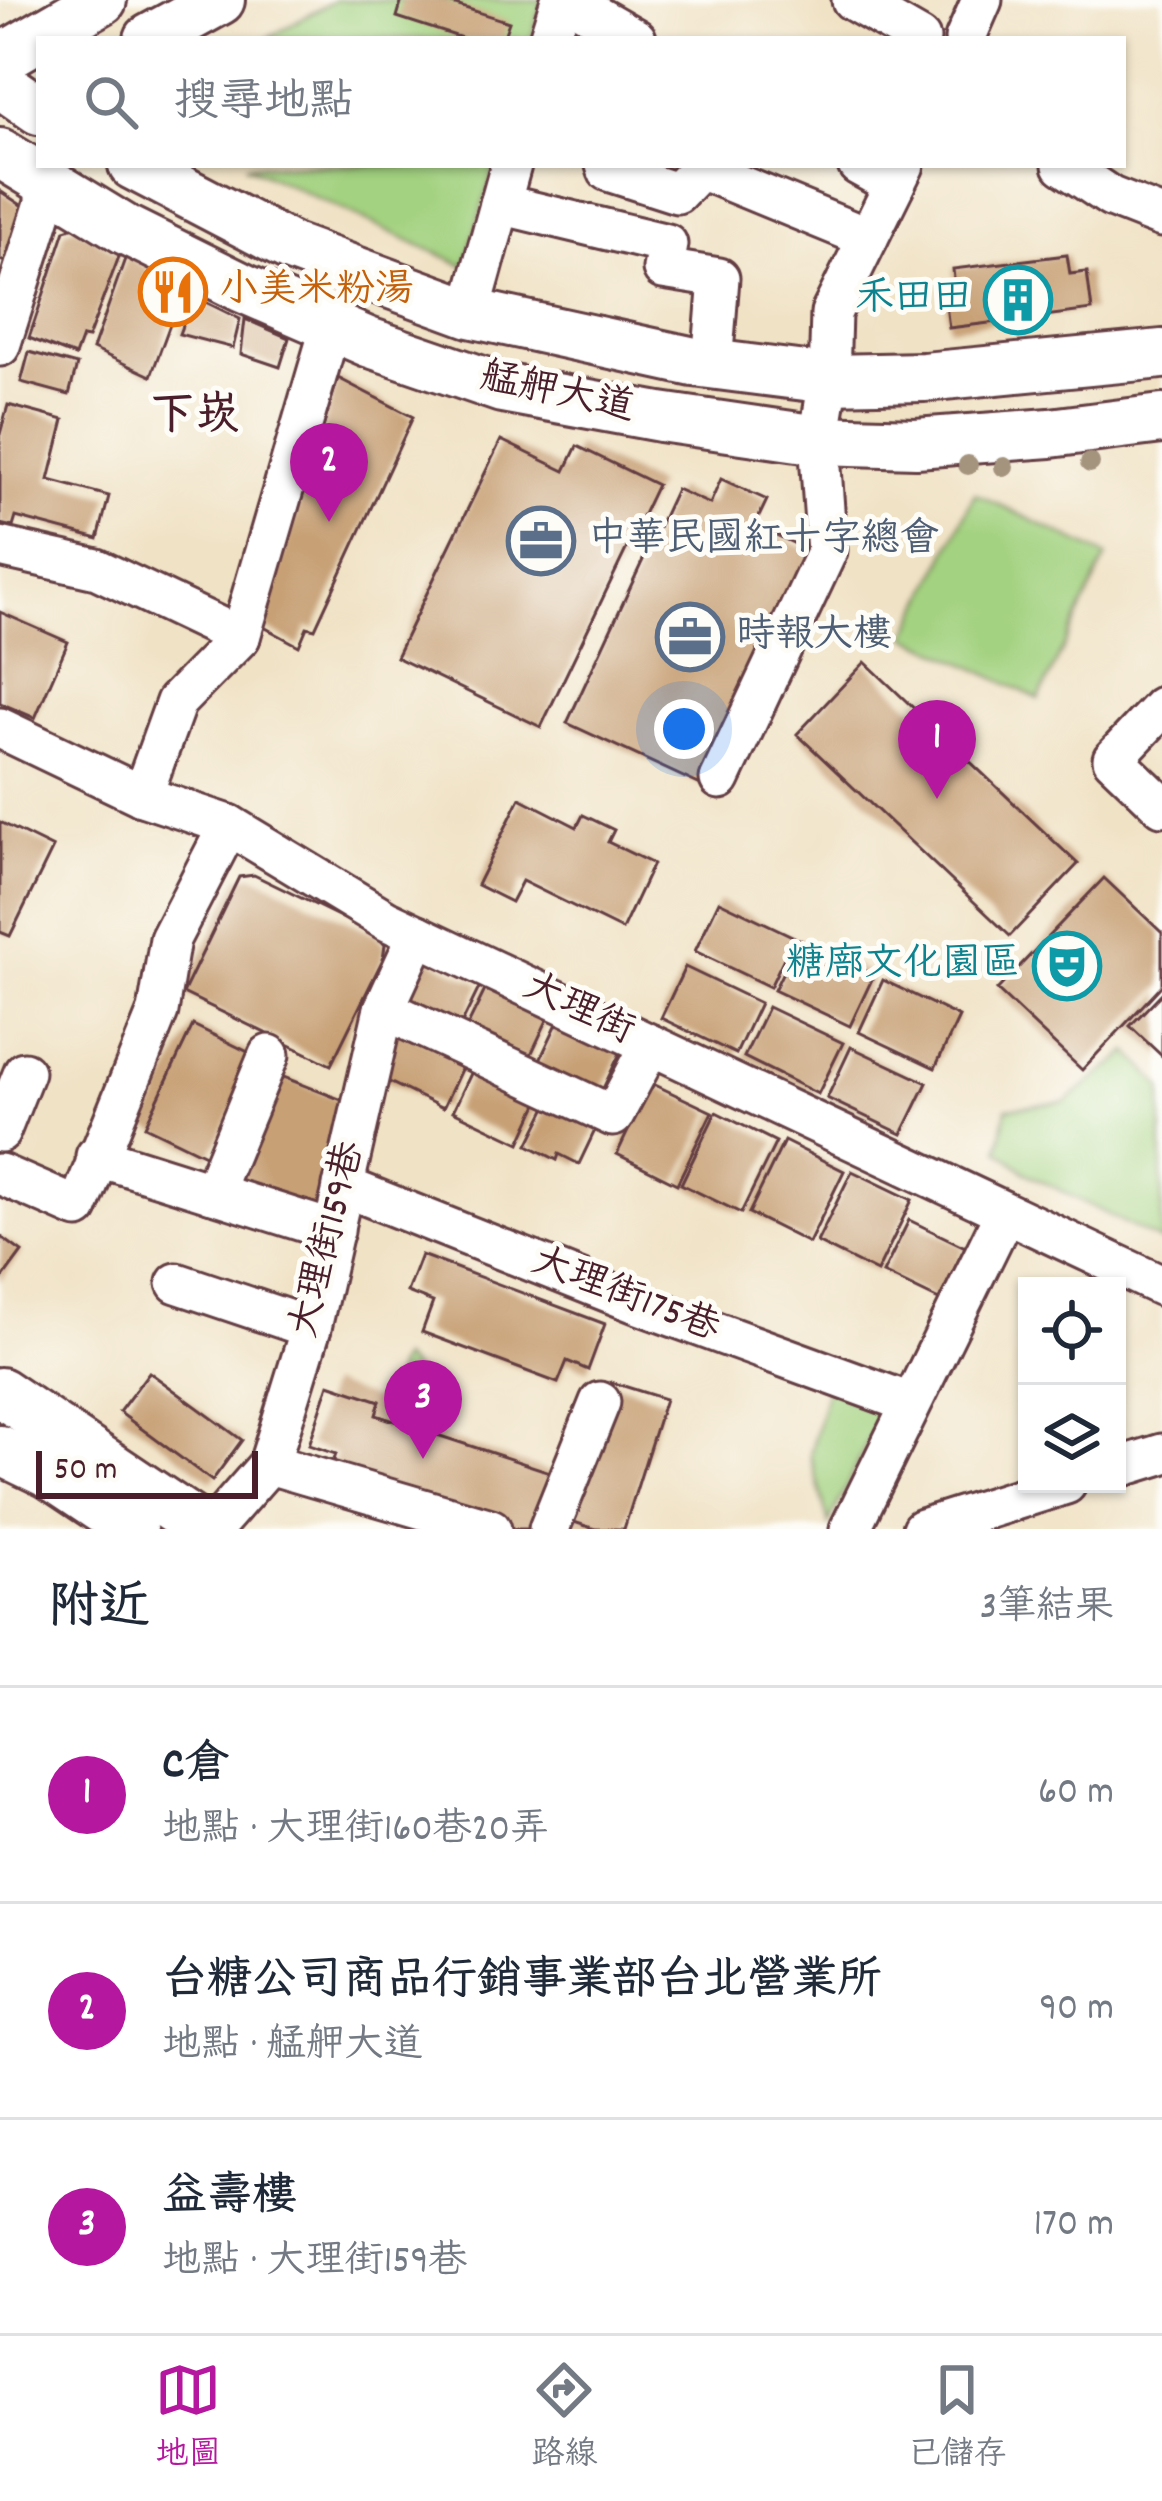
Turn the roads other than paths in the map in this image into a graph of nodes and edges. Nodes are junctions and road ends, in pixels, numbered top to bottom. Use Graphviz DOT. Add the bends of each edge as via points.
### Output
graph roads {
  1 [pos="102,0"];
  2 [pos="220,0"];
  3 [pos="564,0"];
  4 [pos="852,0"];
  5 [pos="980,1"];
  6 [pos="40,36"];
  7 [pos="154,36"];
  8 [pos="550,36"];
  9 [pos="630,36"];
  10 [pos="915,36"];
  11 [pos="966,36"];
  12 [pos="36,38"];
  13 [pos="0,59"];
  14 [pos="17,114"];
  15 [pos="36,161"];
  16 [pos="39,168"];
  17 [pos="139,168"];
  18 [pos="511,168"];
  19 [pos="607,168"];
  20 [pos="1068,168"];
  21 [pos="899,175"];
  22 [pos="45,183"];
  23 [pos="500,204"];
  24 [pos="1162,217"];
  25 [pos="868,238"];
  26 [pos="470,313"];
  27 [pos="331,326"];
  28 [pos="0,346"];
  29 [pos="1162,354"];
  30 [pos="712,365"];
  31 [pos="830,379"];
  32 [pos="1162,419"];
  33 [pos="819,440"];
  34 [pos="0,547"];
  35 [pos="240,638"];
  36 [pos="1162,707"];
  37 [pos="0,728"];
  38 [pos="720,779"];
  39 [pos="142,796"];
  40 [pos="1162,806"];
  41 [pos="230,825"];
  42 [pos="418,934"];
  43 [pos="384,1009"];
  44 [pos="651,1045"];
  45 [pos="269,1055"];
  46 [pos="24,1072"];
  47 [pos="0,1132"];
  48 [pos="96,1156"];
  49 [pos="0,1174"];
  50 [pos="343,1186"];
  51 [pos="212,1193"];
  52 [pos="1004,1215"];
  53 [pos="334,1231"];
  54 [pos="177,1283"];
  55 [pos="1162,1286"];
  56 [pos="310,1328"];
  57 [pos="0,1393"];
  58 [pos="600,1402"];
  59 [pos="910,1403"];
  60 [pos="0,1450"];
  61 [pos="1162,1454"];
  62 [pos="0,1460"];
  63 [pos="269,1464"];
  64 [pos="1126,1465"];
  65 [pos="1037,1493"];
  66 [pos="87,1529"];
  67 [pos="132,1529"];
  68 [pos="155,1529"];
  69 [pos="208,1529"];
  70 [pos="491,1529"];
  71 [pos="549,1529"];
  72 [pos="850,1529"];
  73 [pos="922,1529"];
  1 -- 6 [label="main road"];
  2 -- 7 [label="main road"];
  3 -- 8 [label="street"];
  3 -- 9 [label="street"];
  4 -- 10 [label="street"];
  5 -- 11 [label="street"];
  12 -- 13 [label="main road"];
  14 -- 15 [label="main road, 艋舺大道"];
  16 -- 22 [label="main road, 艋舺大道"];
  17 -- 26 [label="main road, 艋舺大道" via="290,247"];
  18 -- 23 [label="street"];
  19 -- 25 [label="street" via="677,193 700,169"];
  20 -- 24 [label="street"];
  21 -- 25 [label="street"];
  22 -- 27 [label="main road, 艋舺大道"];
  22 -- 28 [label="street"];
  23 -- 26 [label="street"];
  23 -- 30 [label="street" via="667,244 663,269 718,278"];
  25 -- 31 [label="street" via="831,313"];
  26 -- 30 [label="main road, 艋舺大道"];
  27 -- 33 [label="main road, 艋舺大道" via="502,388"];
  27 -- 35 [label="street"];
  29 -- 31 [label="main road, 艋舺大道"];
  30 -- 31 [label="main road, 艋舺大道"];
  31 -- 33 [label="street"];
  32 -- 33 [label="main road, 艋舺大道" via="916,443"];
  33 -- 38 [label="street" via="827,551"];
  34 -- 35 [label="street" via="97,569"];
  35 -- 39 [label="street" via="176,703"];
  36 -- 40 [label="street" via="1113,759"];
  37 -- 39 [label="street, 大理街"];
  39 -- 41 [label="street, 大理街"];
  41 -- 42 [label="street, 大理街"];
  41 -- 48 [label="street" via="170,938 158,1011"];
  42 -- 43 [label="street, 大理街159巷"];
  42 -- 44 [label="street, 大理街"];
  43 -- 44 [label="street" via="613,1116"];
  43 -- 50 [label="street, 大理街159巷"];
  44 -- 52 [label="street, 大理街"];
  45 -- 51 [label="street"];
  46 -- 47 [label="street"];
  48 -- 49 [label="street" via="79,1208"];
  48 -- 51 [label="street"];
  50 -- 53 [label="street, 大理街159巷"];
  50 -- 59 [label="street, 大理街175巷"];
  51 -- 53 [label="street"];
  52 -- 55 [label="street, 大理街"];
  52 -- 59 [label="street"];
  53 -- 56 [label="street, 大理街159巷"];
  54 -- 56 [label="street"];
  56 -- 63 [label="street, 大理街159巷"];
  57 -- 68 [label="main road" via="62,1457"];
  57 -- 69 [label="main road"];
  58 -- 71 [label="street"];
  59 -- 72 [label="street"];
  60 -- 67 [label="main road"];
  61 -- 64 [label="street"];
  62 -- 66 [label="main road"];
  63 -- 69 [label="street, 大理街159巷"];
  63 -- 70 [label="street"];
  65 -- 73 [label="street"];
}
